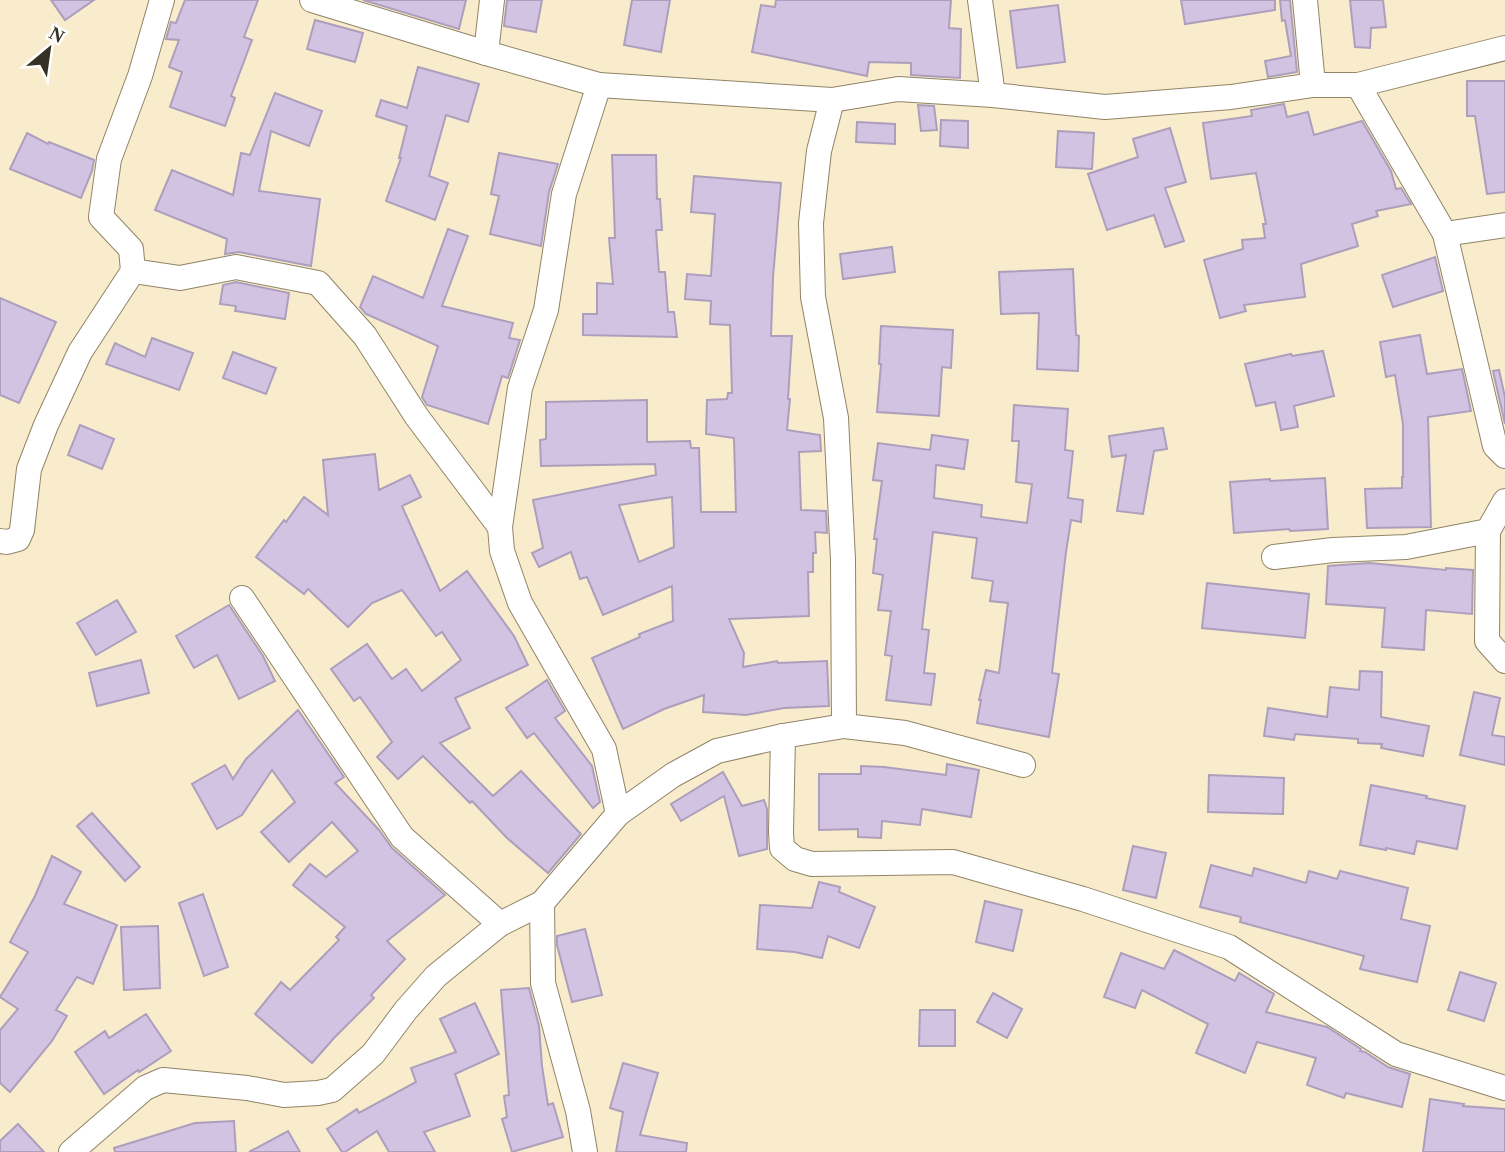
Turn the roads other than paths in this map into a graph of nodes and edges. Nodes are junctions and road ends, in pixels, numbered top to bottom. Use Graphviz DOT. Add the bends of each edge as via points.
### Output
graph roads {
  1 [pos="162,0"];
  2 [pos="312,0"];
  3 [pos="492,0"];
  4 [pos="980,0"];
  5 [pos="1306,0"];
  6 [pos="1505,48"];
  7 [pos="486,53"];
  8 [pos="599,85"];
  9 [pos="1313,85"];
  10 [pos="1358,85"];
  11 [pos="993,95"];
  12 [pos="832,100"];
  13 [pos="1505,225"];
  14 [pos="1445,234"];
  15 [pos="133,271"];
  16 [pos="1505,456"];
  17 [pos="1505,502"];
  18 [pos="500,527"];
  19 [pos="1488,531"];
  20 [pos="0,541"];
  21 [pos="1274,557"];
  22 [pos="242,598"];
  23 [pos="1505,661"];
  24 [pos="844,726"];
  25 [pos="783,736"];
  26 [pos="1023,765"];
  27 [pos="618,814"];
  28 [pos="541,903"];
  29 [pos="500,924"];
  30 [pos="1505,1088"];
  31 [pos="71,1152"];
  32 [pos="585,1152"];
  1 -- 15 [label="street" via="109,159 101,217 131,249"];
  2 -- 7 [label="street"];
  3 -- 7 [label="street"];
  4 -- 11 [label="street"];
  5 -- 9 [label="street"];
  6 -- 10 [label="street"];
  7 -- 8 [label="street"];
  8 -- 12 [label="street"];
  8 -- 18 [label="street" via="564,194 546,310 520,388"];
  9 -- 10 [label="street"];
  9 -- 11 [label="street" via="1105,107"];
  10 -- 14 [label="street"];
  11 -- 12 [label="street" via="898,89"];
  12 -- 24 [label="street" via="819,151 811,223 813,297 836,418"];
  13 -- 14 [label="street"];
  14 -- 16 [label="street" via="1495,446"];
  15 -- 18 [label="street" via="180,278 236,267 318,283 365,336"];
  15 -- 20 [label="street" via="80,352 46,425 30,469 18,539"];
  17 -- 19 [label="street"];
  18 -- 27 [label="street" via="502,551 520,603 604,749"];
  19 -- 21 [label="street" via="1406,547"];
  19 -- 23 [label="street" via="1487,642"];
  22 -- 29 [label="street" via="402,837"];
  24 -- 25 [label="street"];
  24 -- 26 [label="street" via="905,733"];
  25 -- 27 [label="street" via="717,751"];
  25 -- 30 [label="street" via="782,848 795,859 812,864 953,862 1083,899 1229,947 1396,1054"];
  27 -- 28 [label="street"];
  28 -- 29 [label="street"];
  28 -- 32 [label="street" via="543,984"];
  29 -- 31 [label="street" via="436,976 373,1054 332,1090 284,1095 163,1080 145,1088"];
}
